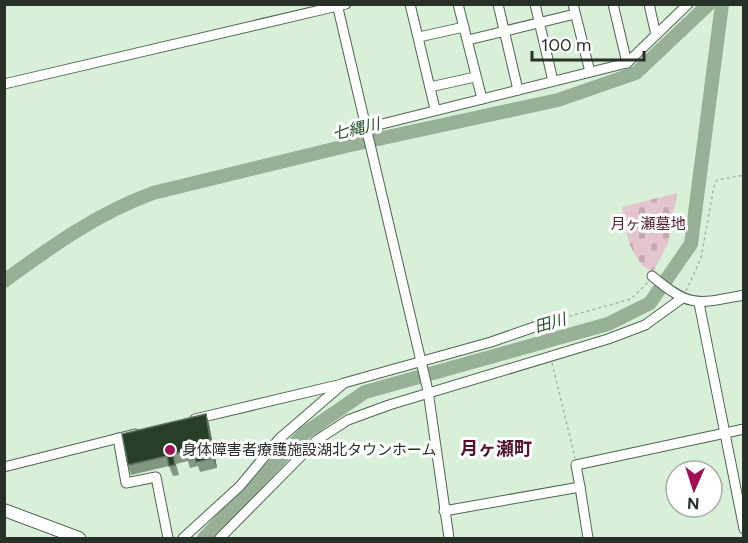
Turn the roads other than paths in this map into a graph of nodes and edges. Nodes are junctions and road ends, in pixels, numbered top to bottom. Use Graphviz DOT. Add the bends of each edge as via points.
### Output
graph roads {
  1 [pos="410,4"];
  2 [pos="458,4"];
  3 [pos="498,4"];
  4 [pos="535,4"];
  5 [pos="613,4"];
  6 [pos="649,4"];
  7 [pos="340,5"];
  8 [pos="684,6"];
  9 [pos="574,9"];
  10 [pos="539,23"];
  11 [pos="464,27"];
  12 [pos="504,31"];
  13 [pos="656,35"];
  14 [pos="419,37"];
  15 [pos="468,40"];
  16 [pos="627,63"];
  17 [pos="590,72"];
  18 [pos="475,77"];
  19 [pos="553,81"];
  20 [pos="4,84"];
  21 [pos="430,87"];
  22 [pos="518,90"];
  23 [pos="482,99"];
  24 [pos="435,109"];
  25 [pos="367,129"];
  26 [pos="653,277"];
  27 [pos="744,295"];
  28 [pos="680,298"];
  29 [pos="699,303"];
  30 [pos="543,325"];
  31 [pos="421,362"];
  32 [pos="344,383"];
  33 [pos="427,393"];
  34 [pos="186,422"];
  35 [pos="744,429"];
  36 [pos="141,432"];
  37 [pos="726,432"];
  38 [pos="118,438"];
  39 [pos="4,467"];
  40 [pos="580,487"];
  41 [pos="4,510"];
  42 [pos="444,511"];
  43 [pos="744,529"];
  44 [pos="79,538"];
  45 [pos="168,538"];
  46 [pos="183,538"];
  47 [pos="220,538"];
  48 [pos="449,538"];
  49 [pos="588,538"];
  1 -- 14 [label="street"];
  2 -- 11 [label="street"];
  3 -- 12 [label="street"];
  4 -- 10 [label="street"];
  5 -- 16 [label="street"];
  6 -- 13 [label="street"];
  7 -- 20 [label="street"];
  7 -- 25 [label="street"];
  8 -- 13 [label="street"];
  9 -- 10 [label="street"];
  9 -- 17 [label="street"];
  10 -- 12 [label="street"];
  10 -- 19 [label="street"];
  11 -- 14 [label="street"];
  11 -- 15 [label="street"];
  12 -- 15 [label="street"];
  12 -- 22 [label="street"];
  13 -- 16 [label="street"];
  14 -- 21 [label="street"];
  15 -- 18 [label="street"];
  16 -- 17 [label="street"];
  17 -- 19 [label="street"];
  18 -- 21 [label="street"];
  18 -- 23 [label="street"];
  19 -- 22 [label="street"];
  21 -- 24 [label="street"];
  22 -- 23 [label="street"];
  23 -- 24 [label="street"];
  24 -- 25 [label="street"];
  25 -- 31 [label="street"];
  26 -- 28 [label="street"];
  27 -- 29 [label="street"];
  28 -- 29 [label="street"];
  28 -- 33 [label="street" via="645,325"];
  29 -- 37 [label="street"];
  30 -- 31 [label="street"];
  31 -- 32 [label="street"];
  31 -- 33 [label="street"];
  32 -- 34 [label="street"];
  32 -- 46 [label="street" via="279,439 240,486"];
  33 -- 42 [label="street"];
  33 -- 47 [label="street" via="348,420 318,440"];
  35 -- 37 [label="street"];
  36 -- 38 [label="street"];
  37 -- 40 [label="street" via="576,465"];
  37 -- 43 [label="street"];
  38 -- 39 [label="street"];
  38 -- 45 [label="street" via="126,483 156,477"];
  40 -- 42 [label="street"];
  40 -- 49 [label="street"];
  41 -- 44 [label="main road"];
  42 -- 48 [label="street"];
}
